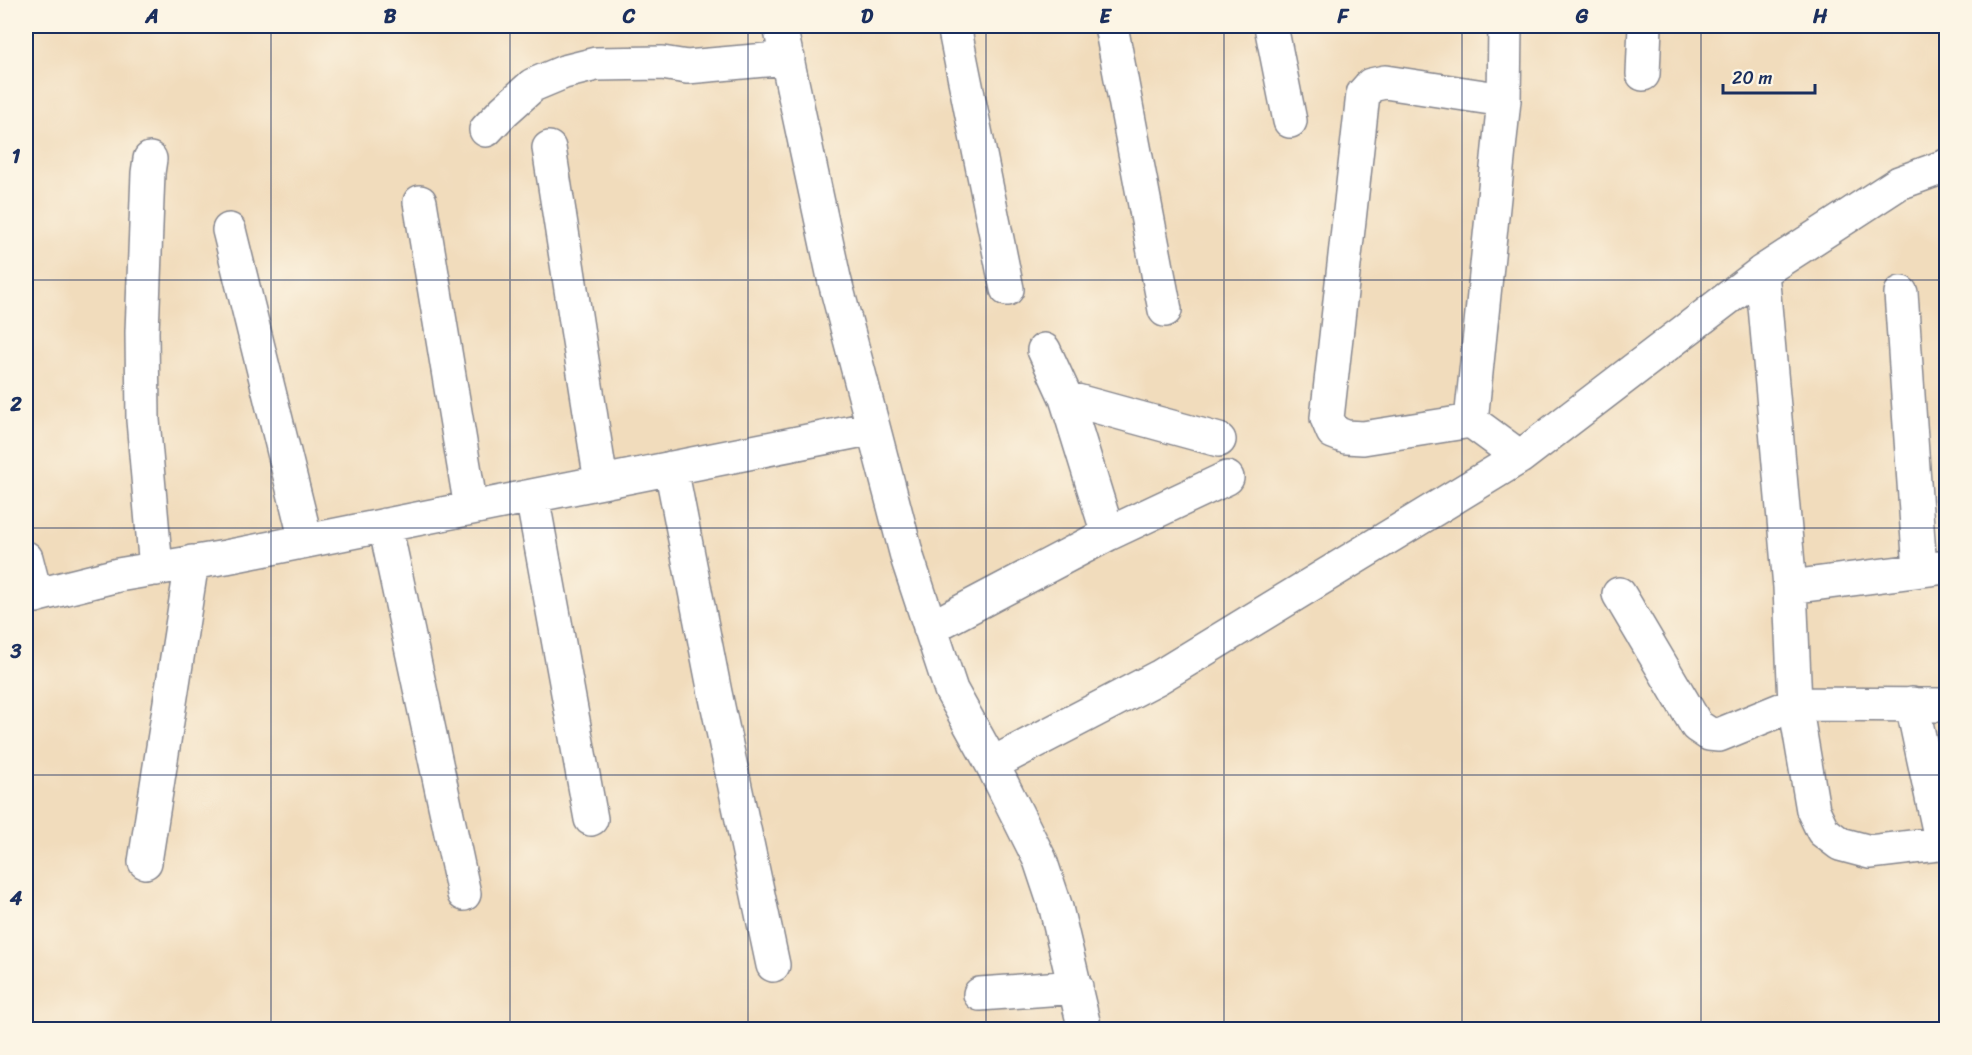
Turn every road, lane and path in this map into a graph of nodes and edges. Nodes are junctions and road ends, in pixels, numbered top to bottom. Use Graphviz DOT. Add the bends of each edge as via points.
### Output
graph roads {
  1 [pos="780,26"];
  2 [pos="954,26"];
  3 [pos="1111,26"];
  4 [pos="1271,26"];
  5 [pos="1505,26"];
  6 [pos="1645,26"];
  7 [pos="788,58"];
  8 [pos="1643,74"];
  9 [pos="1504,100"];
  10 [pos="1290,122"];
  11 [pos="486,130"];
  12 [pos="549,148"];
  13 [pos="150,159"];
  14 [pos="1947,166"];
  15 [pos="420,202"];
  16 [pos="229,230"];
  17 [pos="1762,272"];
  18 [pos="1007,289"];
  19 [pos="1901,293"];
  20 [pos="1165,310"];
  21 [pos="1044,350"];
  22 [pos="1066,398"];
  23 [pos="1471,421"];
  24 [pos="873,428"];
  25 [pos="1219,440"];
  26 [pos="1520,457"];
  27 [pos="671,468"];
  28 [pos="1227,478"];
  29 [pos="601,482"];
  30 [pos="531,496"];
  31 [pos="471,508"];
  32 [pos="385,525"];
  33 [pos="1108,534"];
  34 [pos="306,541"];
  35 [pos="26,558"];
  36 [pos="192,562"];
  37 [pos="156,568"];
  38 [pos="1934,569"];
  39 [pos="1790,587"];
  40 [pos="1619,594"];
  41 [pos="31,597"];
  42 [pos="930,628"];
  43 [pos="1795,704"];
  44 [pos="1912,704"];
  45 [pos="1947,705"];
  46 [pos="992,764"];
  47 [pos="591,819"];
  48 [pos="1944,844"];
  49 [pos="146,862"];
  50 [pos="464,894"];
  51 [pos="773,965"];
  52 [pos="1076,987"];
  53 [pos="980,994"];
  54 [pos="1085,1029"];
  1 -- 7 [label="street"];
  2 -- 18 [label="street"];
  3 -- 20 [label="street"];
  4 -- 10 [label="street"];
  5 -- 9 [label="street"];
  6 -- 8 [label="street"];
  7 -- 11 [label="street" via="687,67 596,63 533,85"];
  7 -- 24 [label="street" via="834,278"];
  9 -- 23 [label="street"];
  9 -- 23 [label="street" via="1386,82 1371,85 1363,94 1327,418 1333,432 1363,438"];
  12 -- 29 [label="street"];
  13 -- 37 [label="street" via="142,332 143,420"];
  14 -- 17 [label="street" via="1899,183"];
  15 -- 31 [label="street"];
  16 -- 34 [label="street"];
  17 -- 26 [label="street"];
  17 -- 39 [label="street"];
  19 -- 38 [label="street"];
  21 -- 22 [label="street"];
  22 -- 25 [label="street"];
  22 -- 33 [label="street"];
  23 -- 26 [label="street"];
  24 -- 27 [label="street"];
  24 -- 42 [label="street"];
  26 -- 46 [label="street" via="1159,678"];
  27 -- 29 [label="street"];
  27 -- 51 [label="street"];
  28 -- 33 [label="street"];
  29 -- 30 [label="street"];
  30 -- 31 [label="street"];
  30 -- 47 [label="street"];
  31 -- 32 [label="street"];
  32 -- 34 [label="street"];
  32 -- 50 [label="street"];
  33 -- 42 [label="street"];
  34 -- 36 [label="street"];
  35 -- 41 [label="street"];
  36 -- 37 [label="street"];
  36 -- 49 [label="street"];
  37 -- 41 [label="street"];
  38 -- 39 [label="street"];
  39 -- 43 [label="street"];
  40 -- 43 [label="street" via="1697,726 1709,734 1719,735"];
  42 -- 46 [label="street" via="951,690"];
  43 -- 44 [label="street"];
  43 -- 48 [label="street" via="1813,810 1823,831 1840,844 1870,852"];
  44 -- 45 [label="street"];
  44 -- 48 [label="street"];
  46 -- 52 [label="street" via="1040,860"];
  52 -- 53 [label="street"];
  52 -- 54 [label="street"];
}
